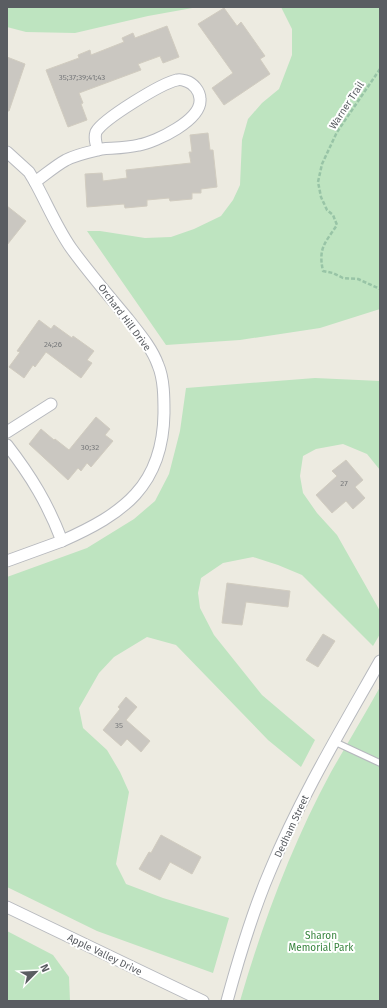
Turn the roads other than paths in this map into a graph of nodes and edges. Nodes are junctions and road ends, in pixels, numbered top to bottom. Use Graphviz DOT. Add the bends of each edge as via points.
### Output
graph roads {
  1 [pos="98,150"];
  2 [pos="7,152"];
  3 [pos="35,182"];
  4 [pos="50,404"];
  5 [pos="7,432"];
  6 [pos="7,445"];
  7 [pos="62,541"];
  8 [pos="7,561"];
  9 [pos="380,661"];
  10 [pos="335,742"];
  11 [pos="380,763"];
  12 [pos="7,907"];
  13 [pos="203,1001"];
  14 [pos="227,1001"];
  1 -- 1 [label="street" via="139,145 163,136 194,116 201,101 198,91 187,81 178,80 132,103 116,113 96,132"];
  1 -- 3 [label="street" via="65,161"];
  2 -- 3 [label="street, Orchard Hill Drive" via="29,172"];
  3 -- 7 [label="street, Orchard Hill Drive" via="71,248 152,353 159,366 164,404 163,425 153,469 142,486 128,503 112,515"];
  4 -- 5 [label="street"];
  6 -- 7 [label="street" via="42,495"];
  7 -- 8 [label="street, Orchard Hill Drive"];
  9 -- 10 [label="street, Dedham Street"];
  10 -- 11 [label="lane"];
  10 -- 14 [label="street, Dedham Street" via="310,784 270,871"];
  12 -- 13 [label="street, Apple Valley Drive"];
}
